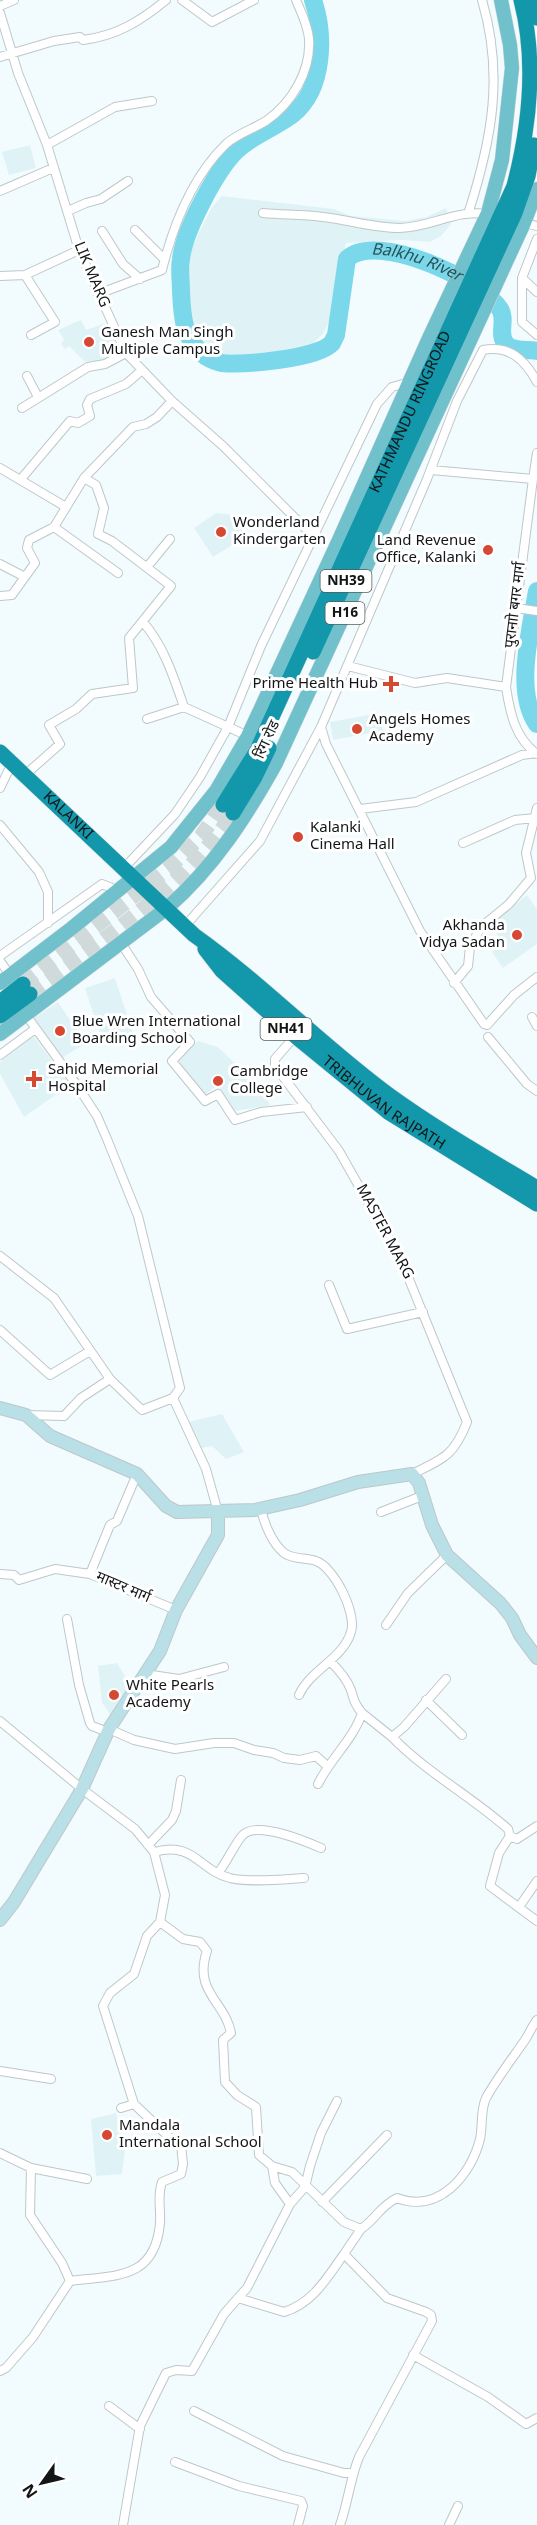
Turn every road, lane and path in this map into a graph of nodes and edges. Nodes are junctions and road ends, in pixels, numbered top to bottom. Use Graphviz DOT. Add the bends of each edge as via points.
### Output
graph roads {
  1 [pos="14,0"];
  2 [pos="166,0"];
  3 [pos="183,0"];
  4 [pos="254,0"];
  5 [pos="296,0"];
  6 [pos="482,0"];
  7 [pos="501,0"];
  8 [pos="521,0"];
  9 [pos="532,0"];
  10 [pos="0,6"];
  11 [pos="0,13"];
  12 [pos="537,18"];
  13 [pos="12,54"];
  14 [pos="0,57"];
  15 [pos="152,101"];
  16 [pos="537,130"];
  17 [pos="47,145"];
  18 [pos="52,168"];
  19 [pos="128,181"];
  20 [pos="537,189"];
  21 [pos="0,191"];
  22 [pos="68,211"];
  23 [pos="470,211"];
  24 [pos="263,213"];
  25 [pos="513,220"];
  26 [pos="135,230"];
  27 [pos="102,231"];
  28 [pos="537,239"];
  29 [pos="493,246"];
  30 [pos="79,250"];
  31 [pos="164,260"];
  32 [pos="25,274"];
  33 [pos="0,276"];
  34 [pos="522,278"];
  35 [pos="140,279"];
  36 [pos="537,292"];
  37 [pos="98,294"];
  38 [pos="31,335"];
  39 [pos="537,335"];
  40 [pos="447,344"];
  41 [pos="126,353"];
  42 [pos="141,371"];
  43 [pos="27,376"];
  44 [pos="410,382"];
  45 [pos="537,382"];
  46 [pos="38,397"];
  47 [pos="172,401"];
  48 [pos="22,408"];
  49 [pos="537,453"];
  50 [pos="0,468"];
  51 [pos="431,470"];
  52 [pos="84,478"];
  53 [pos="21,479"];
  54 [pos="533,479"];
  55 [pos="66,507"];
  56 [pos="54,527"];
  57 [pos="314,537"];
  58 [pos="170,539"];
  59 [pos="0,564"];
  60 [pos="147,567"];
  61 [pos="118,573"];
  62 [pos="26,577"];
  63 [pos="0,596"];
  64 [pos="518,608"];
  65 [pos="537,611"];
  66 [pos="143,622"];
  67 [pos="348,666"];
  68 [pos="506,687"];
  69 [pos="184,708"];
  70 [pos="147,719"];
  71 [pos="228,727"];
  72 [pos="321,727"];
  73 [pos="248,736"];
  74 [pos="0,752"];
  75 [pos="537,753"];
  76 [pos="12,763"];
  77 [pos="25,775"];
  78 [pos="0,788"];
  79 [pos="537,808"];
  80 [pos="228,809"];
  81 [pos="360,809"];
  82 [pos="535,818"];
  83 [pos="0,825"];
  84 [pos="463,843"];
  85 [pos="130,873"];
  86 [pos="119,891"];
  87 [pos="167,908"];
  88 [pos="48,923"];
  89 [pos="190,930"];
  90 [pos="121,943"];
  91 [pos="0,956"];
  92 [pos="0,961"];
  93 [pos="537,977"];
  94 [pos="5,979"];
  95 [pos="454,983"];
  96 [pos="0,1002"];
  97 [pos="26,1015"];
  98 [pos="0,1016"];
  99 [pos="532,1017"];
  100 [pos="537,1026"];
  101 [pos="34,1029"];
  102 [pos="299,1031"];
  103 [pos="0,1034"];
  104 [pos="488,1037"];
  105 [pos="0,1055"];
  106 [pos="537,1090"];
  107 [pos="307,1107"];
  108 [pos="537,1188"];
  109 [pos="537,1204"];
  110 [pos="0,1256"];
  111 [pos="329,1285"];
  112 [pos="423,1312"];
  113 [pos="0,1329"];
  114 [pos="90,1351"];
  115 [pos="110,1379"];
  116 [pos="173,1398"];
  117 [pos="0,1408"];
  118 [pos="26,1415"];
  119 [pos="137,1474"];
  120 [pos="412,1474"];
  121 [pos="422,1496"];
  122 [pos="261,1509"];
  123 [pos="218,1512"];
  124 [pos="381,1512"];
  125 [pos="447,1555"];
  126 [pos="0,1574"];
  127 [pos="90,1574"];
  128 [pos="176,1610"];
  129 [pos="67,1619"];
  130 [pos="386,1625"];
  131 [pos="537,1658"];
  132 [pos="330,1661"];
  133 [pos="224,1667"];
  134 [pos="145,1674"];
  135 [pos="446,1679"];
  136 [pos="299,1695"];
  137 [pos="426,1700"];
  138 [pos="362,1713"];
  139 [pos="0,1721"];
  140 [pos="109,1730"];
  141 [pos="462,1735"];
  142 [pos="392,1737"];
  143 [pos="327,1766"];
  144 [pos="182,1780"];
  145 [pos="318,1784"];
  146 [pos="82,1789"];
  147 [pos="537,1826"];
  148 [pos="510,1836"];
  149 [pos="321,1848"];
  150 [pos="151,1849"];
  151 [pos="218,1873"];
  152 [pos="304,1878"];
  153 [pos="537,1881"];
  154 [pos="519,1907"];
  155 [pos="0,1920"];
  156 [pos="537,1921"];
  157 [pos="160,1922"];
  158 [pos="537,2020"];
  159 [pos="0,2071"];
  160 [pos="51,2079"];
  161 [pos="337,2101"];
  162 [pos="134,2104"];
  163 [pos="121,2108"];
  164 [pos="387,2135"];
  165 [pos="0,2153"];
  166 [pos="272,2166"];
  167 [pos="31,2168"];
  168 [pos="87,2180"];
  169 [pos="305,2187"];
  170 [pos="322,2202"];
  171 [pos="290,2204"];
  172 [pos="361,2229"];
  173 [pos="345,2254"];
  174 [pos="70,2281"];
  175 [pos="238,2298"];
  176 [pos="413,2355"];
  177 [pos="0,2371"];
  178 [pos="109,2406"];
  179 [pos="195,2411"];
  180 [pos="537,2418"];
  181 [pos="140,2429"];
  182 [pos="175,2462"];
  183 [pos="352,2473"];
  184 [pos="458,2506"];
  185 [pos="123,2525"];
  186 [pos="298,2525"];
  187 [pos="340,2525"];
  188 [pos="449,2525"];
  1 -- 10 [label="street"];
  2 -- 13 [label="street" via="141,21 96,39 54,41"];
  3 -- 4 [label="street" via="212,22"];
  5 -- 31 [label="street" via="309,38 299,86 273,115 227,143 215,158 187,201"];
  6 -- 23 [label="street" via="493,44 493,96 488,142"];
  7 -- 25 [label="main road" via="510,45 511,79 502,160"];
  8 -- 25 [label="highway, KATHMANDU RINGROAD / NH39" via="528,35 530,104 514,186"];
  9 -- 12 [label="highway"];
  11 -- 13 [label="street, LIK MARG"];
  13 -- 14 [label="street"];
  13 -- 17 [label="street, LIK MARG"];
  15 -- 17 [label="street" via="115,107"];
  16 -- 25 [label="highway, KATHMANDU RINGROAD / NH39" via="528,176"];
  17 -- 18 [label="street, LIK MARG"];
  18 -- 21 [label="street"];
  18 -- 22 [label="street, LIK MARG"];
  19 -- 22 [label="street" via="101,200"];
  20 -- 25 [label="main road"];
  22 -- 30 [label="street, LIK MARG"];
  23 -- 24 [label="street" via="400,228"];
  23 -- 25 [label="street"];
  25 -- 29 [label="highway, KATHMANDU RINGROAD / NH39"];
  25 -- 29 [label="main road"];
  26 -- 31 [label="street"];
  27 -- 35 [label="street" via="123,264"];
  28 -- 34 [label="street"];
  29 -- 40 [label="highway, KATHMANDU RINGROAD / NH39"];
  29 -- 40 [label="main road"];
  30 -- 32 [label="street"];
  30 -- 37 [label="street, LIK MARG"];
  31 -- 35 [label="street" via="162,270"];
  32 -- 33 [label="street"];
  32 -- 38 [label="street" via="55,322"];
  34 -- 36 [label="street"];
  34 -- 39 [label="street" via="522,322"];
  35 -- 37 [label="street"];
  37 -- 41 [label="street, LIK MARG"];
  40 -- 44 [label="main road"];
  40 -- 80 [label="highway, KATHMANDU RINGROAD / NH39" via="360,552 255,777"];
  40 -- 87 [label="main road, रिंग रोड / H16" via="453,375 276,763 226,845"];
  41 -- 42 [label="street, LIK MARG"];
  41 -- 46 [label="street" via="105,364 88,367"];
  42 -- 47 [label="street, LIK MARG"];
  42 -- 53 [label="street" via="126,384 90,399 90,416 78,423 70,421"];
  43 -- 46 [label="street"];
  44 -- 57 [label="street" via="392,387 377,404"];
  44 -- 73 [label="main road"];
  45 -- 51 [label="street" via="526,362 496,348 483,350 457,401"];
  46 -- 48 [label="street"];
  47 -- 52 [label="street" via="157,417 133,427"];
  47 -- 57 [label="street, LIK MARG"];
  49 -- 54 [label="street, पुरानाो बगर मार्ग"];
  50 -- 53 [label="street"];
  51 -- 54 [label="street"];
  51 -- 67 [label="street"];
  52 -- 55 [label="street"];
  52 -- 60 [label="street" via="96,485 104,508 98,534"];
  53 -- 55 [label="street"];
  54 -- 64 [label="street, पुरानाो बगर मार्ग"];
  55 -- 56 [label="street"];
  56 -- 61 [label="street"];
  56 -- 62 [label="street" via="29,540 27,548 35,563"];
  57 -- 71 [label="street" via="261,646"];
  58 -- 60 [label="street"];
  59 -- 62 [label="street"];
  60 -- 66 [label="street" via="171,586"];
  62 -- 63 [label="street" via="12,594"];
  64 -- 65 [label="street"];
  64 -- 68 [label="street, पुरानाो बगर मार्ग"];
  66 -- 69 [label="street" via="164,656"];
  66 -- 77 [label="street" via="128,644 133,688 92,694 49,724 60,744"];
  67 -- 68 [label="street" via="415,682 447,678"];
  67 -- 72 [label="street"];
  68 -- 75 [label="street, पुरानाो बगर मार्ग" via="517,731"];
  69 -- 70 [label="street"];
  69 -- 71 [label="street"];
  71 -- 73 [label="street"];
  71 -- 85 [label="street" via="200,777"];
  72 -- 81 [label="street"];
  72 -- 89 [label="street" via="260,841"];
  73 -- 85 [label="main road" via="229,771 171,848"];
  74 -- 76 [label="highway, KALANKI / NH41"];
  75 -- 81 [label="street" via="522,755 416,802"];
  76 -- 77 [label="highway, KALANKI / NH41"];
  76 -- 78 [label="street"];
  77 -- 85 [label="highway, KALANKI / NH41"];
  79 -- 82 [label="street"];
  81 -- 95 [label="street" via="420,931"];
  82 -- 84 [label="street" via="515,820"];
  82 -- 95 [label="street" via="526,853 531,878 509,904 480,927 470,947 468,966"];
  83 -- 88 [label="street" via="39,872 48,892"];
  85 -- 86 [label="main road"];
  85 -- 87 [label="highway, NH41"];
  86 -- 88 [label="street" via="102,884"];
  86 -- 94 [label="main road"];
  87 -- 89 [label="highway, TRIBHUVAN RAJPATH / NH41"];
  87 -- 90 [label="main road, रिंग रोड / H16"];
  88 -- 91 [label="street"];
  89 -- 102 [label="highway, TRIBHUVAN RAJPATH / NH41" via="229,960"];
  90 -- 97 [label="main road, रिंग रोड / H16"];
  90 -- 107 [label="street" via="151,997 190,1042 172,1061 205,1101 218,1094 236,1120 261,1112"];
  92 -- 94 [label="street"];
  93 -- 95 [label="street" via="487,1025"];
  96 -- 98 [label="highway" via="27,989"];
  97 -- 101 [label="street"];
  97 -- 103 [label="main road, रिंग रोड / H16"];
  99 -- 100 [label="street"];
  101 -- 105 [label="street"];
  101 -- 116 [label="street" via="97,1116 138,1216 180,1389"];
  102 -- 107 [label="street, MASTER MARG" via="274,1063"];
  102 -- 108 [label="highway, TRIBHUVAN RAJPATH / NH41" via="389,1095"];
  102 -- 109 [label="highway, TRIBHUVAN RAJPATH / NH41" via="388,1112"];
  104 -- 106 [label="street" via="527,1084"];
  107 -- 112 [label="street, MASTER MARG" via="339,1151 397,1251"];
  110 -- 114 [label="street" via="54,1298"];
  111 -- 112 [label="street" via="347,1329"];
  112 -- 120 [label="street, MASTER MARG" via="467,1422 445,1459"];
  113 -- 114 [label="street" via="50,1375"];
  114 -- 115 [label="street"];
  115 -- 116 [label="street" via="142,1410"];
  115 -- 118 [label="street" via="81,1398 64,1416"];
  116 -- 123 [label="street" via="206,1469"];
  117 -- 118 [label="street"];
  118 -- 119 [label="street" via="50,1436"];
  119 -- 123 [label="street" via="166,1506 177,1512"];
  119 -- 127 [label="street"];
  120 -- 121 [label="street"];
  120 -- 122 [label="street" via="358,1482"];
  121 -- 124 [label="street"];
  121 -- 125 [label="street"];
  122 -- 123 [label="street"];
  122 -- 132 [label="street" via="267,1528 282,1551 315,1560 327,1568 350,1608 351,1631"];
  123 -- 128 [label="street" via="218,1535"];
  125 -- 130 [label="street" via="408,1593"];
  125 -- 131 [label="street" via="500,1603"];
  126 -- 127 [label="street, मास्टर मार्ग" via="14,1575 19,1580 55,1569"];
  127 -- 128 [label="street, मास्टर मार्ग"];
  128 -- 134 [label="street" via="160,1651"];
  129 -- 140 [label="street" via="90,1723"];
  132 -- 136 [label="street" via="309,1679"];
  132 -- 138 [label="street" via="345,1679 354,1704"];
  133 -- 134 [label="street" via="179,1679"];
  134 -- 140 [label="street"];
  135 -- 137 [label="street"];
  137 -- 141 [label="street"];
  137 -- 142 [label="street"];
  138 -- 142 [label="street"];
  138 -- 143 [label="street" via="351,1736"];
  139 -- 146 [label="street"];
  140 -- 143 [label="street" via="175,1749 234,1743 284,1758 316,1756"];
  140 -- 146 [label="street"];
  142 -- 148 [label="street" via="431,1772 493,1816 508,1829"];
  143 -- 145 [label="street"];
  144 -- 150 [label="street" via="172,1820"];
  146 -- 150 [label="street" via="135,1829"];
  146 -- 155 [label="street"];
  147 -- 148 [label="street" via="517,1839"];
  148 -- 154 [label="street" via="490,1886"];
  149 -- 151 [label="street" via="289,1835 252,1830 240,1838"];
  150 -- 151 [label="street" via="190,1854"];
  150 -- 157 [label="street" via="165,1894"];
  151 -- 152 [label="street" via="242,1879"];
  153 -- 154 [label="street"];
  154 -- 156 [label="street"];
  157 -- 162 [label="street" via="147,1936 134,1974 110,1993 103,2006"];
  157 -- 166 [label="street" via="183,1939 200,1942 207,1951 206,1988 231,2033 224,2040 225,2082 230,2090 256,2107 259,2155"];
  158 -- 172 [label="street" via="487,2097 478,2146 459,2183 445,2194 411,2204 398,2198 391,2201"];
  159 -- 160 [label="street"];
  161 -- 169 [label="street" via="321,2133"];
  162 -- 163 [label="street"];
  162 -- 174 [label="street" via="181,2145 181,2174 162,2182 158,2193 158,2243 152,2255 130,2273"];
  164 -- 170 [label="street"];
  165 -- 167 [label="street"];
  166 -- 169 [label="street" via="292,2172"];
  166 -- 171 [label="street" via="275,2183"];
  167 -- 168 [label="street"];
  167 -- 174 [label="street" via="30,2215"];
  169 -- 170 [label="street"];
  169 -- 171 [label="street"];
  170 -- 172 [label="street" via="344,2222"];
  171 -- 175 [label="street" via="247,2288"];
  172 -- 173 [label="street"];
  173 -- 175 [label="street" via="313,2297 290,2310 284,2312"];
  173 -- 176 [label="street" via="387,2298 431,2315 432,2321"];
  174 -- 177 [label="street" via="33,2337"];
  175 -- 181 [label="street" via="224,2314 192,2371 176,2370 162,2378"];
  176 -- 180 [label="street" via="488,2397 526,2424"];
  176 -- 183 [label="street"];
  178 -- 181 [label="street"];
  179 -- 183 [label="street" via="283,2456"];
  181 -- 185 [label="street"];
  182 -- 186 [label="street" via="239,2486 301,2501"];
  183 -- 187 [label="street" via="350,2497"];
  184 -- 188 [label="street"];
}
